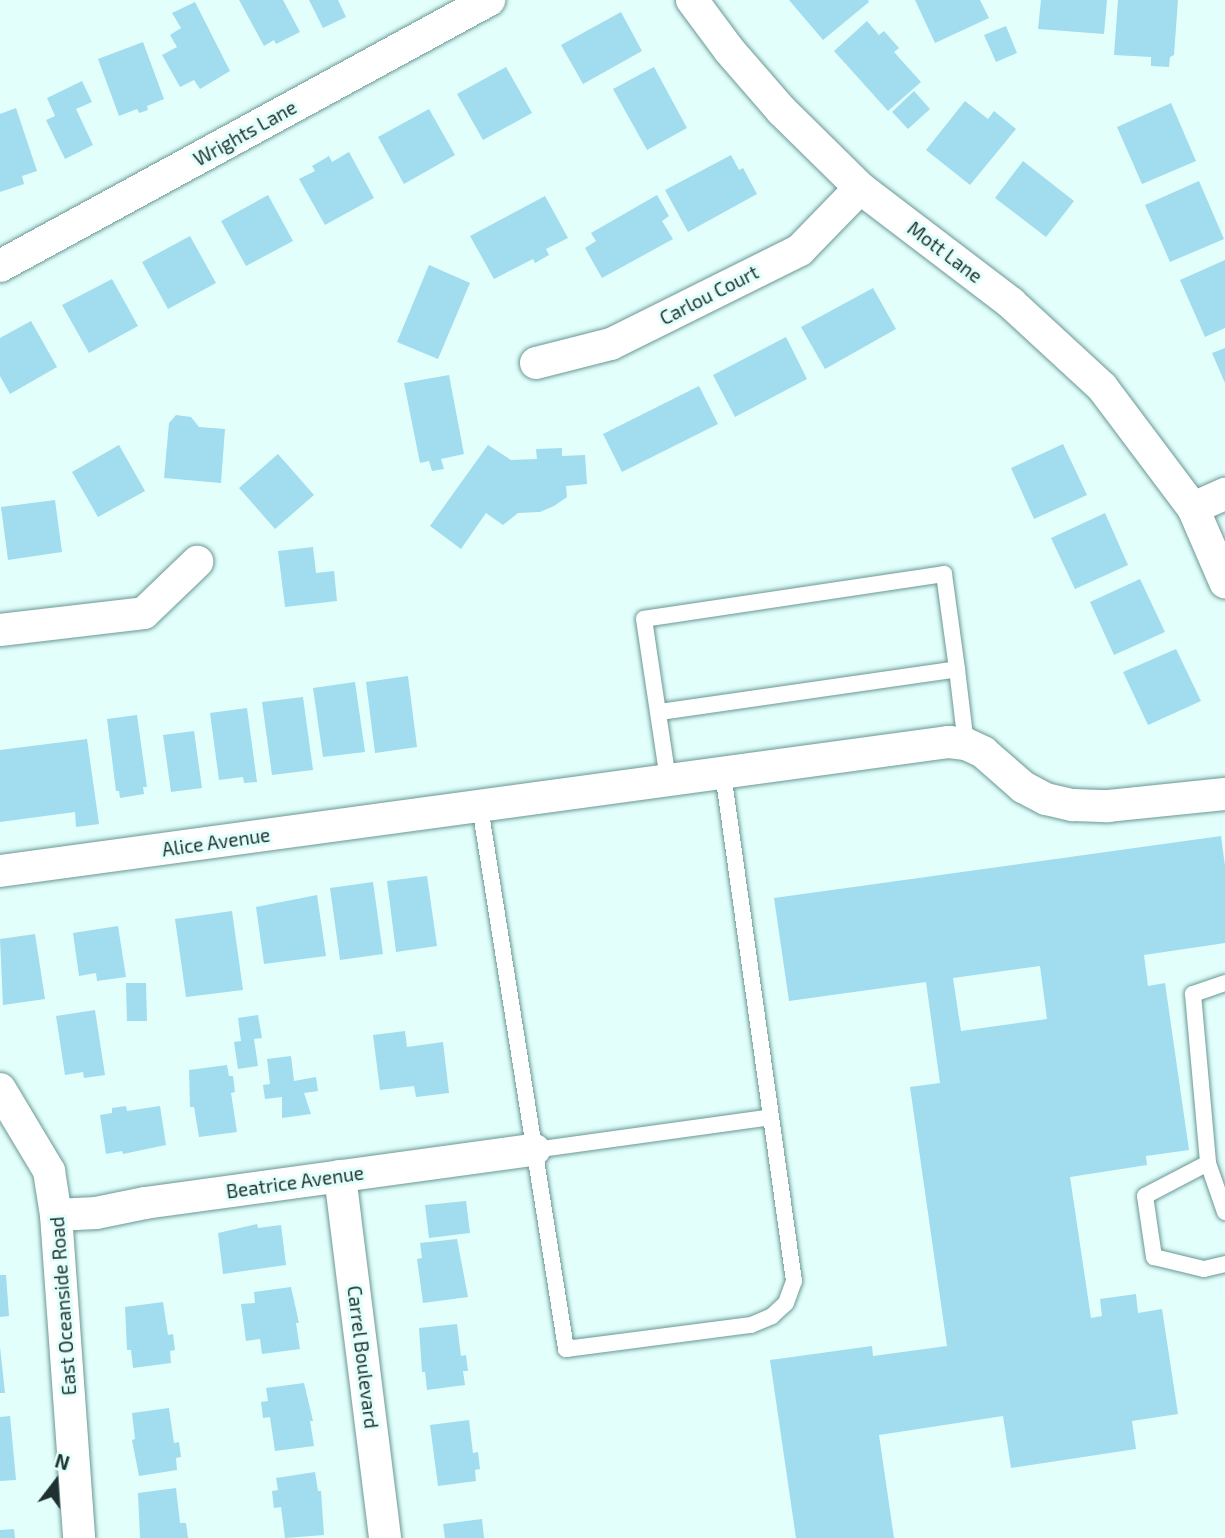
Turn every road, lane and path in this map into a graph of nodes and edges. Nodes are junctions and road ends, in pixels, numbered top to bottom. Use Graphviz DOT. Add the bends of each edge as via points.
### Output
graph roads {
  1 [pos="489,0"];
  2 [pos="692,0"];
  3 [pos="860,188"];
  4 [pos="0,266"];
  5 [pos="536,363"];
  6 [pos="1225,494"];
  7 [pos="1194,508"];
  8 [pos="197,562"];
  9 [pos="1225,582"];
  10 [pos="0,629"];
  11 [pos="957,669"];
  12 [pos="660,712"];
  13 [pos="966,744"];
  14 [pos="723,773"];
  15 [pos="668,780"];
  16 [pos="1225,794"];
  17 [pos="480,807"];
  18 [pos="0,871"];
  19 [pos="1225,983"];
  20 [pos="0,1088"];
  21 [pos="771,1117"];
  22 [pos="534,1150"];
  23 [pos="1208,1163"];
  24 [pos="341,1176"];
  25 [pos="1225,1212"];
  26 [pos="56,1215"];
  27 [pos="1225,1264"];
  28 [pos="79,1538"];
  29 [pos="385,1538"];
  1 -- 4 [label="street, Wrights Lane"];
  2 -- 3 [label="street, Mott Lane" via="782,111"];
  3 -- 5 [label="street, Carlou Court" via="800,250 611,344"];
  3 -- 7 [label="street, Mott Lane" via="1011,303 1102,387"];
  6 -- 7 [label="street"];
  7 -- 9 [label="street, Mott Lane"];
  8 -- 10 [label="street" via="144,612"];
  11 -- 12 [label="lane"];
  11 -- 12 [label="lane" via="944,575 931,576 644,619"];
  11 -- 13 [label="lane"];
  12 -- 15 [label="lane"];
  13 -- 14 [label="street, Alice Avenue" via="930,744"];
  13 -- 16 [label="street" via="1046,799 1108,806"];
  14 -- 15 [label="street, Alice Avenue"];
  14 -- 21 [label="lane"];
  15 -- 17 [label="street, Alice Avenue"];
  17 -- 18 [label="street, Alice Avenue"];
  17 -- 22 [label="lane"];
  19 -- 23 [label="lane" via="1194,994"];
  20 -- 26 [label="street, East Oceanside Road" via="50,1171"];
  21 -- 22 [label="lane"];
  21 -- 22 [label="lane" via="794,1281 786,1303 772,1316 751,1325 566,1349"];
  22 -- 24 [label="street, Beatrice Avenue"];
  23 -- 25 [label="lane"];
  23 -- 27 [label="lane" via="1145,1196 1154,1257 1204,1269"];
  24 -- 26 [label="street, Beatrice Avenue"];
  24 -- 29 [label="street, Carrel Boulevard"];
  26 -- 28 [label="street, East Oceanside Road"];
}
